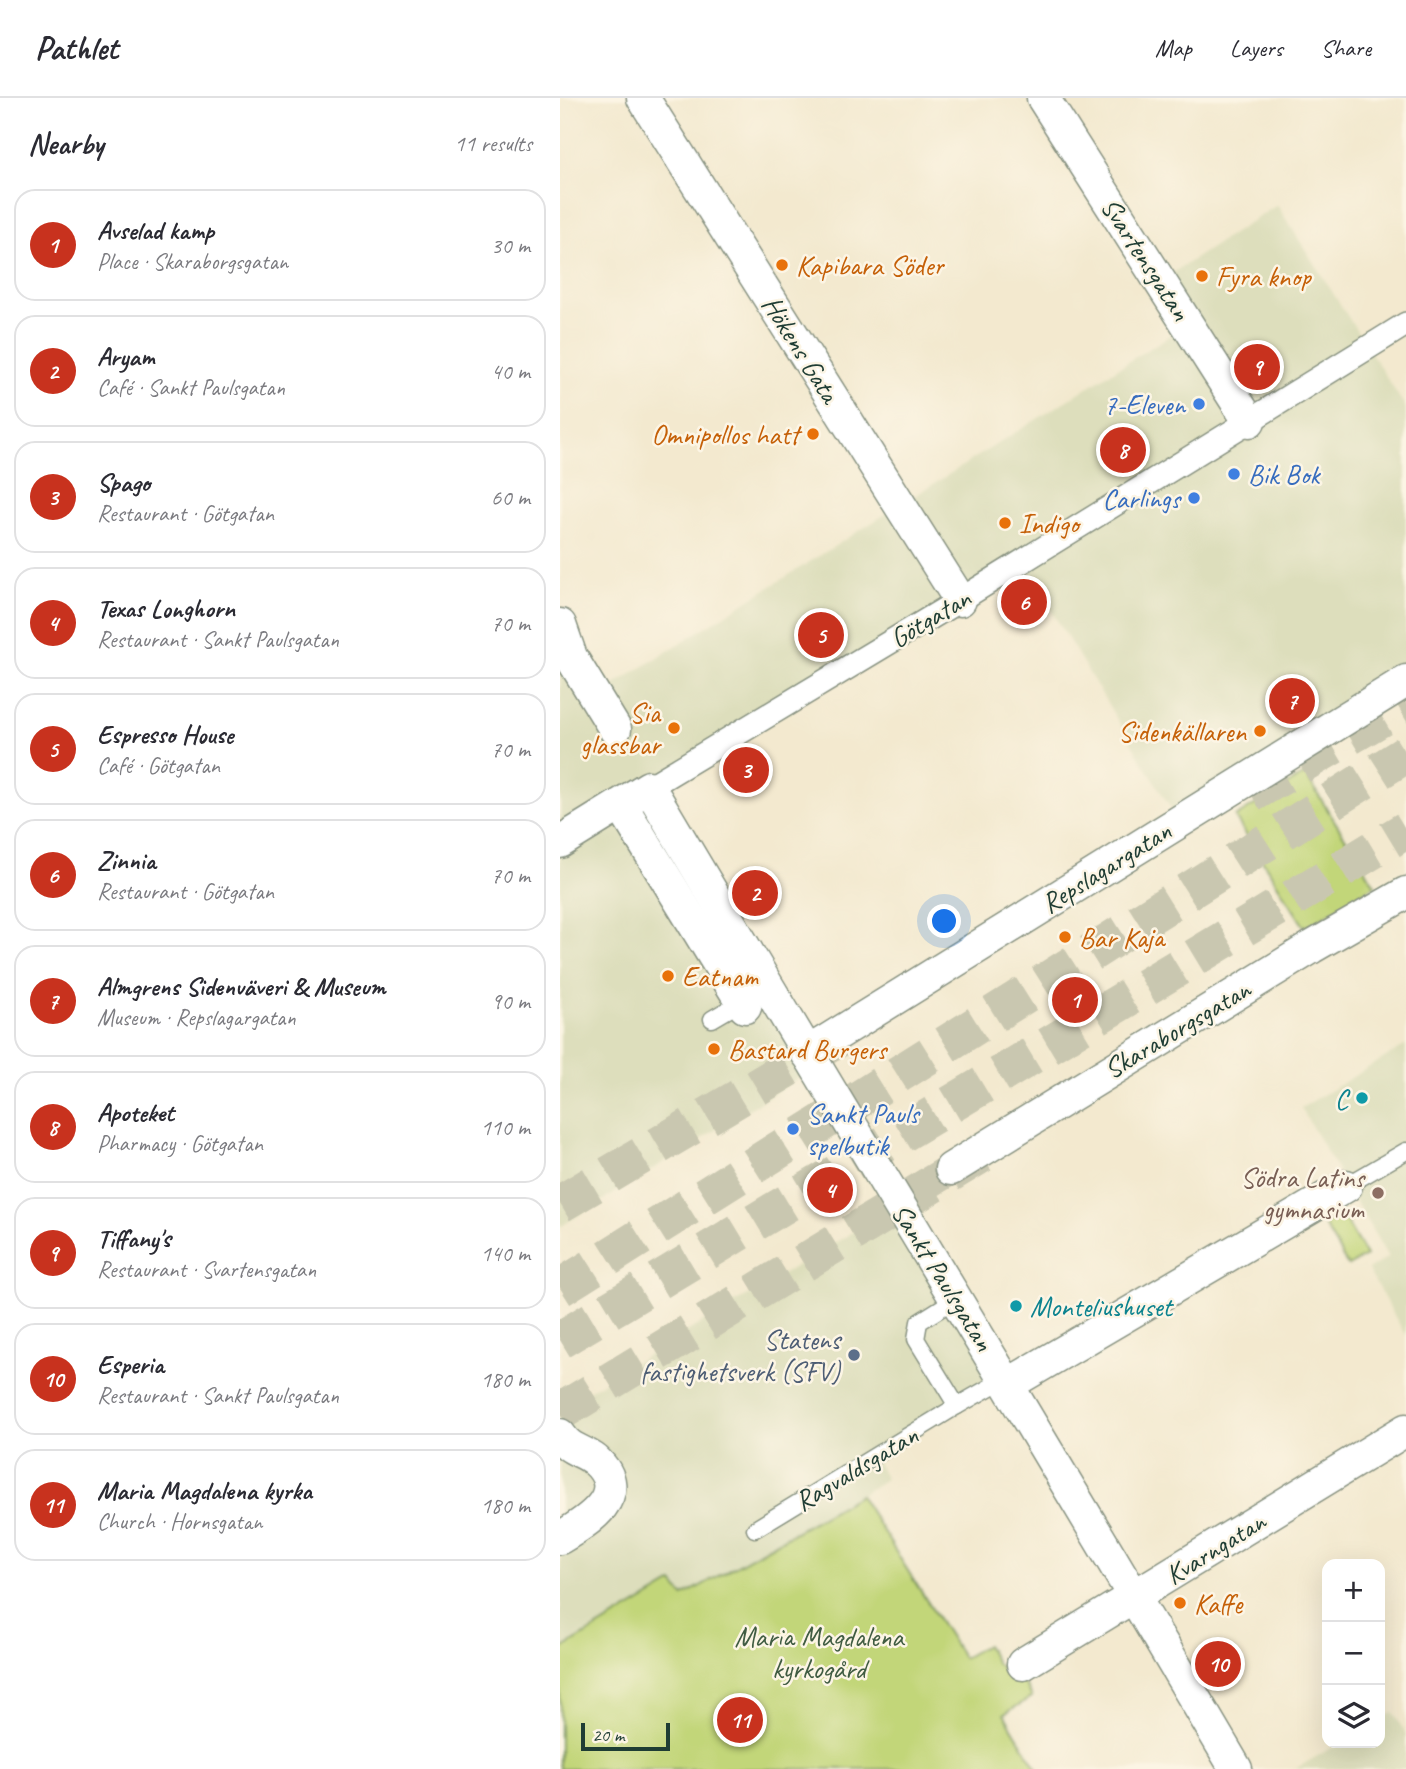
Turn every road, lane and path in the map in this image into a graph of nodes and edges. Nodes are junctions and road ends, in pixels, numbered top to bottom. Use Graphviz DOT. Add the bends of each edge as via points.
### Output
graph roads {
  1 [pos="643,98"];
  2 [pos="1043,98"];
  3 [pos="1406,324"];
  4 [pos="1250,421"];
  5 [pos="960,600"];
  6 [pos="560,625"];
  7 [pos="1406,681"];
  8 [pos="615,729"];
  9 [pos="649,787"];
  10 [pos="621,804"];
  11 [pos="560,842"];
  12 [pos="1406,893"];
  13 [pos="743,1004"];
  14 [pos="712,1019"];
  15 [pos="807,1053"];
  16 [pos="1406,1151"];
  17 [pos="951,1169"];
  18 [pos="1346,1186"];
  19 [pos="957,1298"];
  20 [pos="1007,1381"];
  21 [pos="957,1406"];
  22 [pos="1406,1430"];
  23 [pos="560,1435"];
  24 [pos="755,1530"];
  25 [pos="560,1538"];
  26 [pos="1135,1598"];
  27 [pos="1023,1664"];
  28 [pos="1236,1769"];
  1 -- 5 [label="street, Hökens Gata"];
  2 -- 4 [label="street, Svartensgatan"];
  3 -- 4 [label="street, Götgatan"];
  4 -- 5 [label="street, Götgatan"];
  5 -- 9 [label="street, Götgatan"];
  6 -- 8 [label="street" via="571,657"];
  7 -- 15 [label="street, Repslagargatan"];
  9 -- 10 [label="street, Götgatan"];
  9 -- 15 [label="street, Sankt Paulsgatan"];
  10 -- 11 [label="street, Götgatan"];
  10 -- 13 [label="street"];
  12 -- 17 [label="street, Skaraborgsgatan"];
  13 -- 14 [label="lane"];
  15 -- 19 [label="street, Sankt Paulsgatan" via="908,1195"];
  16 -- 18 [label="lane"];
  18 -- 20 [label="street"];
  19 -- 20 [label="street, Sankt Paulsgatan"];
  19 -- 21 [label="lane" via="919,1322 916,1339"];
  20 -- 21 [label="lane, Ragvaldsgatan"];
  20 -- 26 [label="street, Sankt Paulsgatan"];
  21 -- 24 [label="lane, Ragvaldsgatan"];
  22 -- 26 [label="street, Kvarngatan"];
  23 -- 25 [label="street" via="566,1446 595,1461 609,1482 607,1500 594,1517"];
  26 -- 27 [label="street, Kvarngatan"];
  26 -- 28 [label="street, Sankt Paulsgatan"];
}
